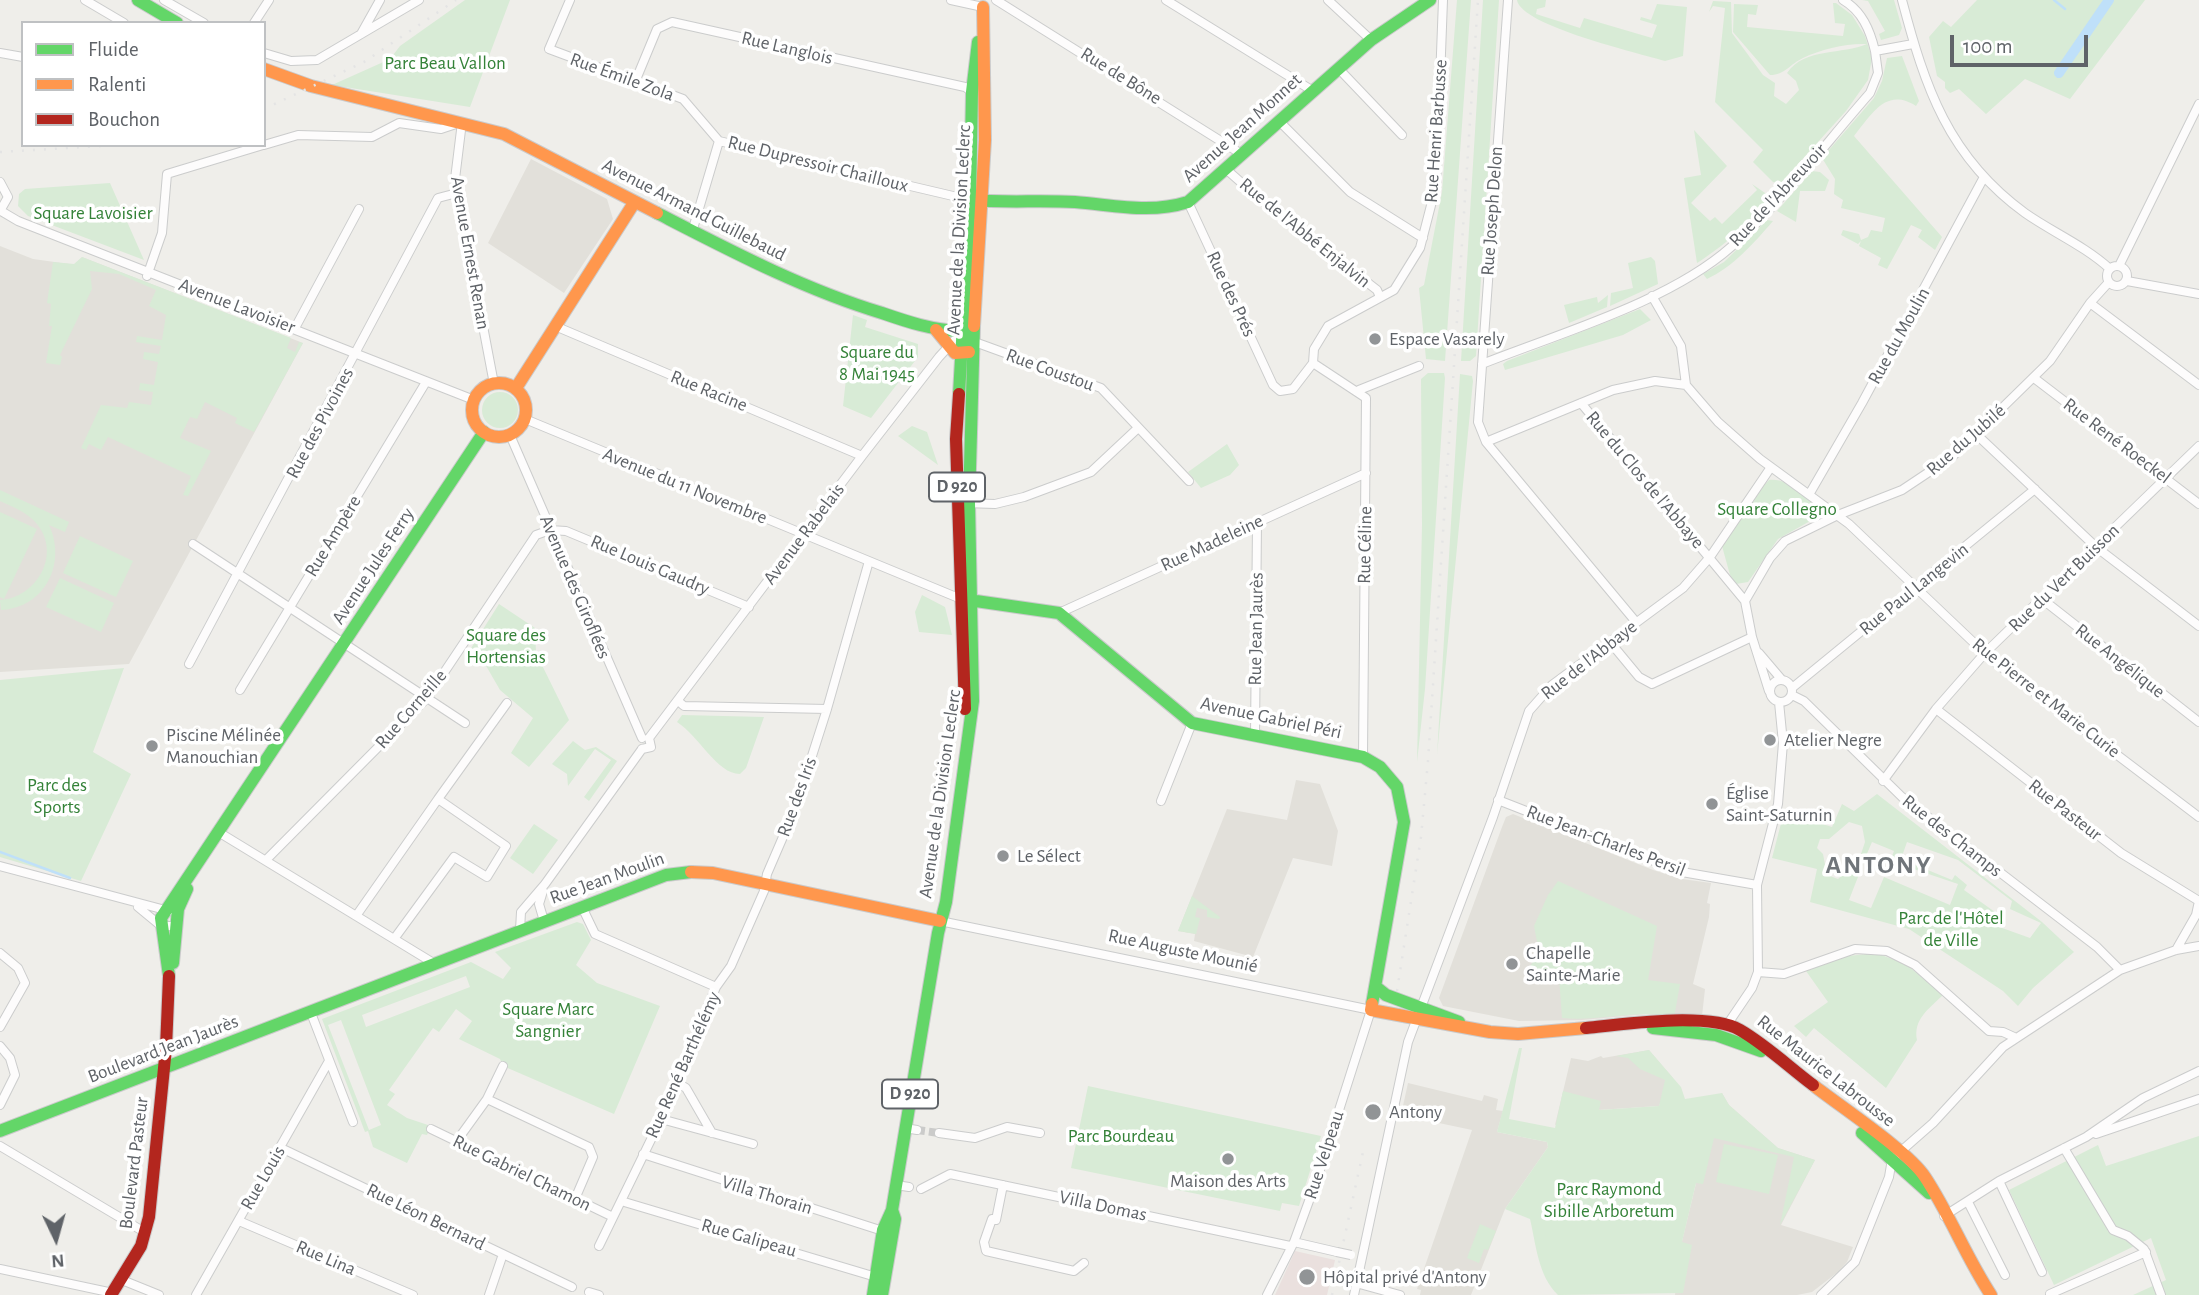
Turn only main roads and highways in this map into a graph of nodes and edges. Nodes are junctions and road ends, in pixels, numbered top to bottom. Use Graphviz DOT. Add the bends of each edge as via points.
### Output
graph roads {
  1 [pos="125,0"];
  2 [pos="138,0"];
  3 [pos="1430,0"];
  4 [pos="983,3"];
  5 [pos="161,21"];
  6 [pos="174,21"];
  7 [pos="266,70"];
  8 [pos="266,78"];
  9 [pos="438,117"];
  10 [pos="976,200"];
  11 [pos="634,203"];
  12 [pos="936,330"];
  13 [pos="960,331"];
  14 [pos="973,346"];
  15 [pos="959,354"];
  16 [pos="516,388"];
  17 [pos="484,432"];
  18 [pos="963,503"];
  19 [pos="967,601"];
  20 [pos="220,833"];
  21 [pos="940,921"];
  22 [pos="169,977"];
  23 [pos="1376,987"];
  24 [pos="338,1003"];
  25 [pos="1371,1010"];
  26 [pos="1419,1013"];
  27 [pos="1727,1025"];
  28 [pos="1558,1032"];
  29 [pos="1716,1035"];
  30 [pos="164,1068"];
  31 [pos="0,1131"];
  32 [pos="1897,1160"];
  33 [pos="887,1233"];
  34 [pos="112,1294"];
  35 [pos="873,1295"];
  36 [pos="882,1295"];
  37 [pos="1991,1295"];
  1 -- 5 [label="main road"];
  2 -- 6 [label="main road"];
  3 -- 10 [label="main road, Avenue Jean Monnet" via="1371,40 1227,170 1175,208"];
  4 -- 10 [label="main road, Avenue de la Division Leclerc / D 920" via="985,140"];
  4 -- 10 [label="main road, Avenue de la Division Leclerc / D 920" via="972,92"];
  7 -- 9 [label="main road, Avenue Armand Guillebaud" via="311,86"];
  8 -- 9 [label="main road, Avenue Armand Guillebaud" via="355,105"];
  9 -- 11 [label="main road, Avenue Armand Guillebaud" via="515,139"];
  10 -- 13 [label="main road, Avenue de la Division Leclerc / D 920"];
  10 -- 14 [label="main road, Avenue de la Division Leclerc / D 920"];
  11 -- 12 [label="main road, Avenue Armand Guillebaud" via="773,273"];
  11 -- 16 [label="main road"];
  12 -- 13 [label="main road, Avenue Armand Guillebaud"];
  12 -- 15 [label="main road" via="947,347"];
  13 -- 15 [label="main road, Avenue de la Division Leclerc / D 920"];
  14 -- 15 [label="main road"];
  14 -- 18 [label="main road, Avenue de la Division Leclerc / D 920"];
  15 -- 18 [label="main road, Avenue de la Division Leclerc / D 920"];
  16 -- 17 [label="main road" via="525,402 525,419 510,435"];
  16 -- 17 [label="main road" via="495,384 479,392 473,417"];
  17 -- 20 [label="main road, Avenue Jules Ferry"];
  18 -- 19 [label="main road, Avenue de la Division Leclerc / D 920"];
  19 -- 21 [label="main road, Avenue de la Division Leclerc / D 920" via="973,701 947,898"];
  19 -- 23 [label="main road, Avenue Gabriel Péri" via="1059,613 1192,723 1363,757 1389,776 1404,808 1404,822"];
  20 -- 22 [label="main road" via="183,896"];
  20 -- 22 [label="main road" via="164,910 161,926"];
  21 -- 24 [label="main road, Rue Jean Moulin" via="713,873 679,873"];
  21 -- 33 [label="main road, D 920" via="911,1129 895,1185 895,1219"];
  22 -- 30 [label="main road, Boulevard Pasteur"];
  23 -- 25 [label="main road, Avenue Gabriel Péri"];
  23 -- 26 [label="main road"];
  24 -- 30 [label="main road, Boulevard Jean Jaurès"];
  25 -- 26 [label="main road, Rue Auguste Mounié"];
  26 -- 28 [label="main road, Rue Maurice Labrousse" via="1482,1031"];
  27 -- 28 [label="main road, Rue Maurice Labrousse" via="1656,1021"];
  27 -- 29 [label="main road"];
  27 -- 32 [label="main road, Rue Maurice Labrousse" via="1763,1044"];
  28 -- 29 [label="main road, Rue Maurice Labrousse" via="1612,1034 1653,1028"];
  29 -- 32 [label="main road, Rue Maurice Labrousse" via="1759,1049"];
  30 -- 31 [label="main road, Boulevard Jean Jaurès"];
  30 -- 34 [label="main road, Boulevard Pasteur" via="146,1233"];
  32 -- 37 [label="main road" via="1924,1175"];
  33 -- 35 [label="main road, D 920"];
  33 -- 36 [label="main road, D 920"];
}
